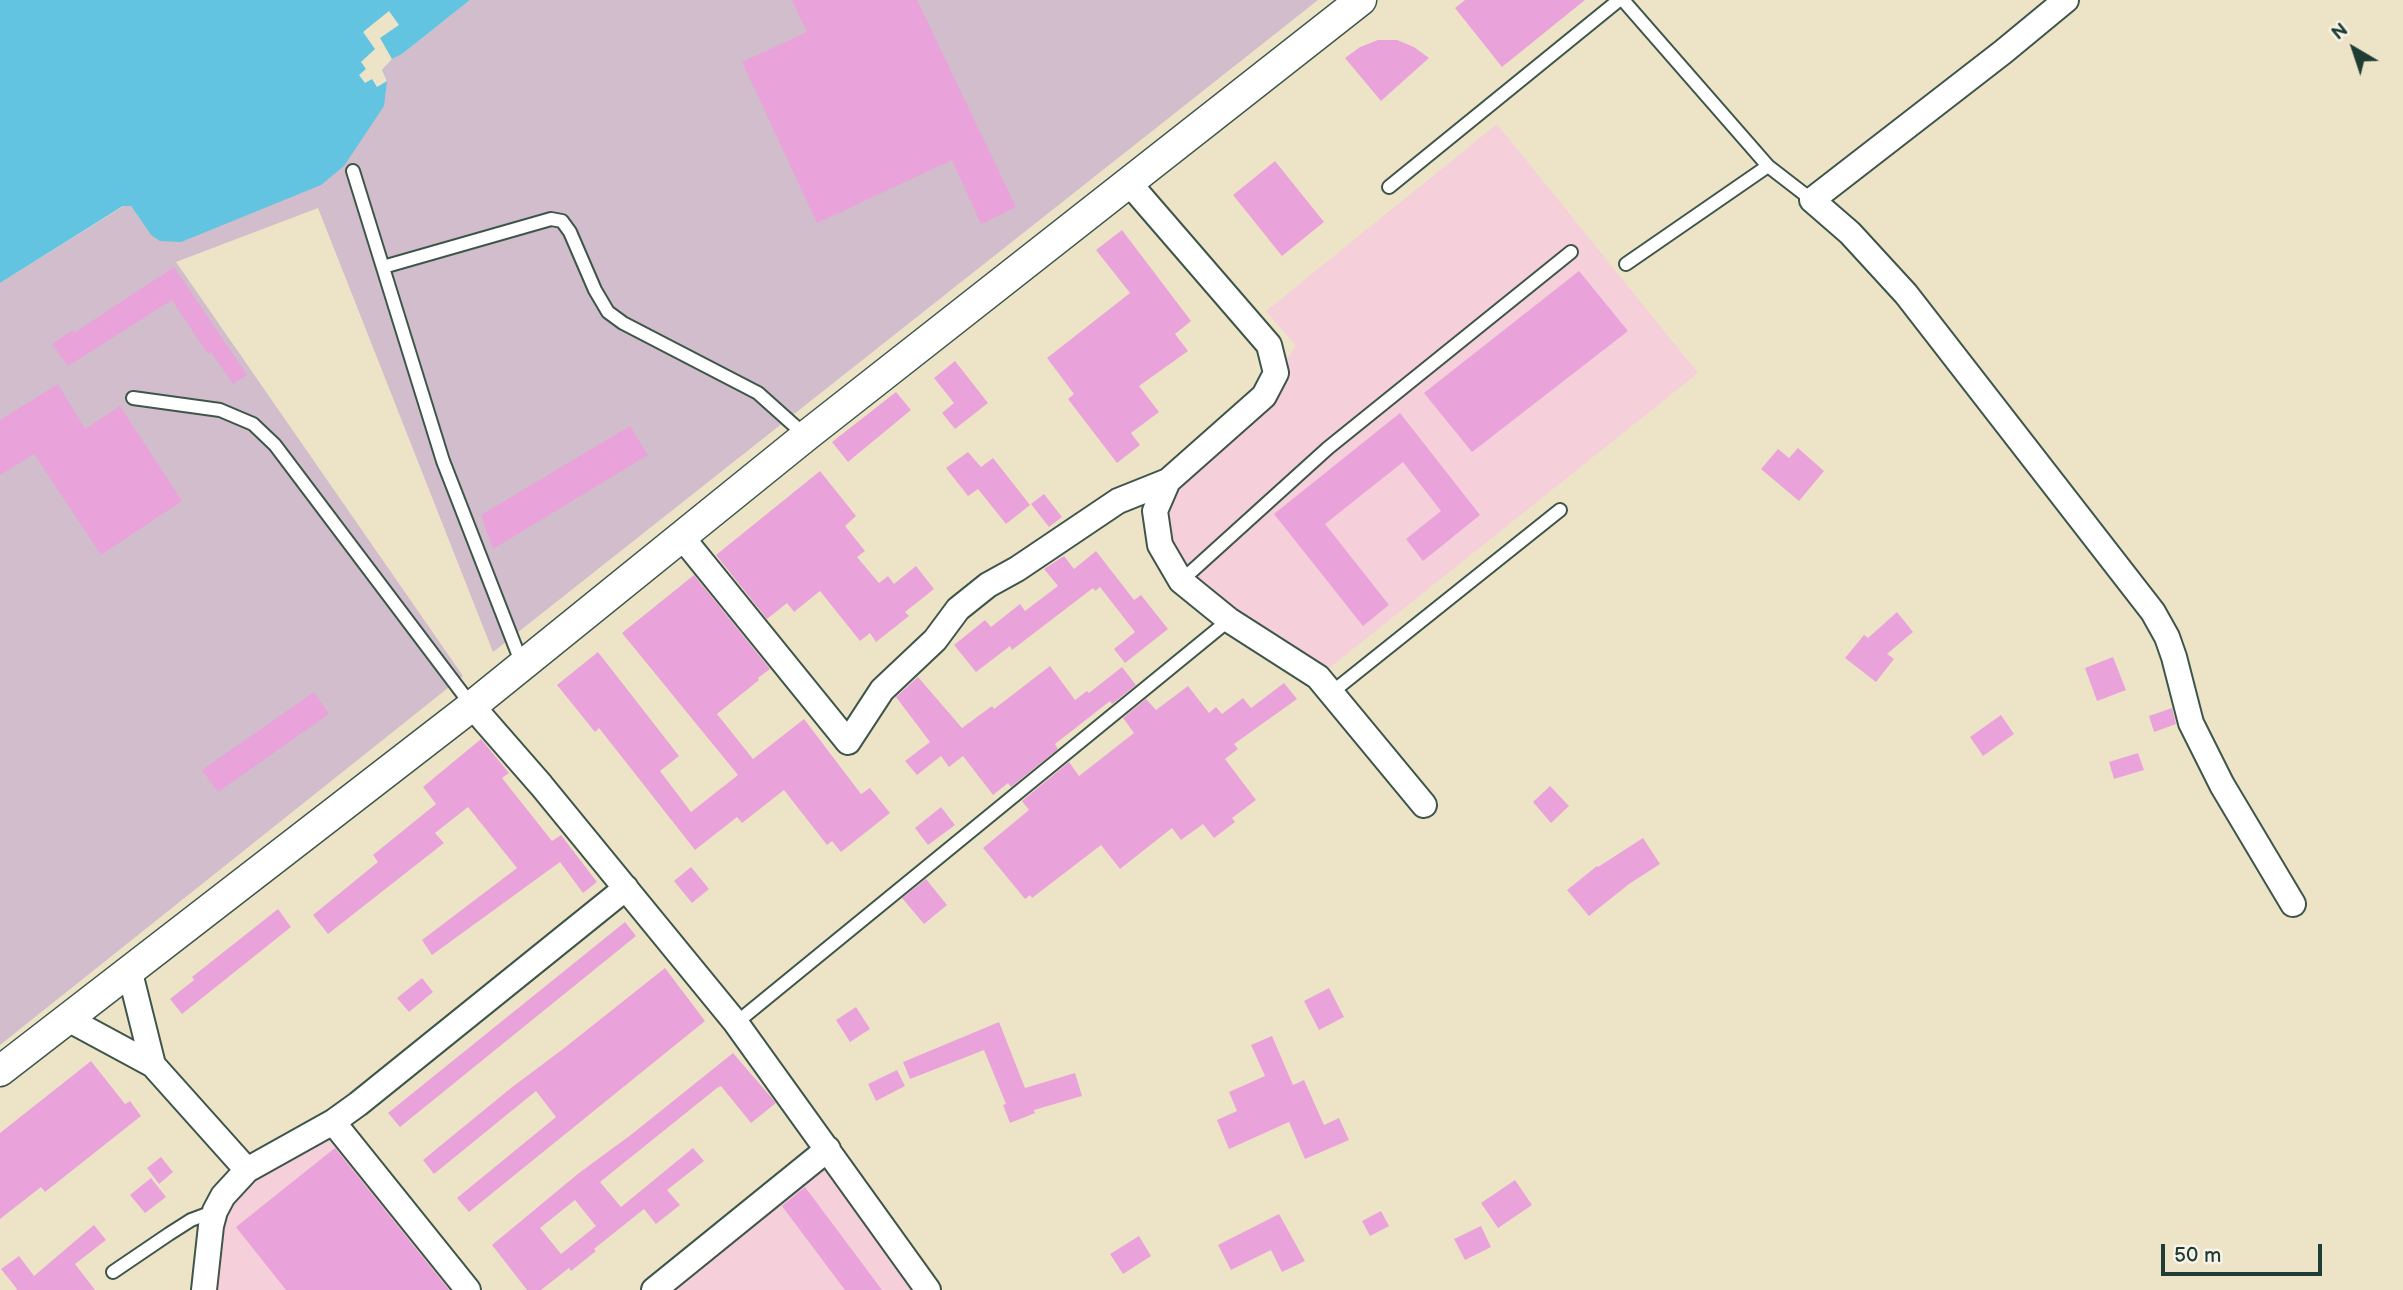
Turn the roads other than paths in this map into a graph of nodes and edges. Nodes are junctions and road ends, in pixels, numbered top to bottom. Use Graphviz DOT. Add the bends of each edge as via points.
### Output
graph roads {
  1 [pos="1361,0"];
  2 [pos="1621,0"];
  3 [pos="2066,0"];
  4 [pos="1768,166"];
  5 [pos="353,171"];
  6 [pos="1129,183"];
  7 [pos="1390,187"];
  8 [pos="1812,200"];
  9 [pos="1571,252"];
  10 [pos="1626,264"];
  11 [pos="383,267"];
  12 [pos="133,398"];
  13 [pos="806,436"];
  14 [pos="1168,481"];
  15 [pos="1560,510"];
  16 [pos="681,536"];
  17 [pos="1181,581"];
  18 [pos="1229,620"];
  19 [pos="522,665"];
  20 [pos="1331,693"];
  21 [pos="472,706"];
  22 [pos="1424,805"];
  23 [pos="626,888"];
  24 [pos="2293,904"];
  25 [pos="129,969"];
  26 [pos="66,1018"];
  27 [pos="736,1023"];
  28 [pos="153,1065"];
  29 [pos="0,1071"];
  30 [pos="333,1122"];
  31 [pos="828,1149"];
  32 [pos="247,1170"];
  33 [pos="215,1211"];
  34 [pos="113,1272"];
  35 [pos="204,1290"];
  36 [pos="468,1290"];
  37 [pos="654,1290"];
  38 [pos="928,1290"];
  1 -- 6 [label="street"];
  2 -- 4 [label="lane"];
  2 -- 7 [label="lane"];
  3 -- 8 [label="street"];
  4 -- 8 [label="lane"];
  4 -- 10 [label="lane"];
  5 -- 11 [label="lane"];
  6 -- 13 [label="street"];
  6 -- 14 [label="street" via="1269,345 1276,373 1264,396"];
  8 -- 24 [label="street" via="1850,233 1906,294 2153,612 2174,657 2191,723"];
  9 -- 17 [label="lane" via="1328,448"];
  11 -- 13 [label="lane" via="551,219 562,221 608,312 758,393"];
  11 -- 19 [label="lane" via="443,461"];
  12 -- 21 [label="lane" via="220,410 253,424 275,445"];
  13 -- 16 [label="street"];
  14 -- 16 [label="street" via="1118,501 988,584 958,609 935,640 882,690 848,742"];
  14 -- 17 [label="street" via="1155,510 1160,545"];
  15 -- 20 [label="lane"];
  16 -- 19 [label="street"];
  17 -- 18 [label="street"];
  18 -- 20 [label="street" via="1318,677"];
  18 -- 27 [label="lane"];
  19 -- 21 [label="street"];
  20 -- 22 [label="street"];
  21 -- 23 [label="street"];
  21 -- 25 [label="street"];
  23 -- 27 [label="street"];
  23 -- 30 [label="street"];
  25 -- 26 [label="street"];
  25 -- 28 [label="street"];
  26 -- 28 [label="street"];
  26 -- 29 [label="street"];
  27 -- 31 [label="street"];
  28 -- 32 [label="street"];
  30 -- 32 [label="street"];
  30 -- 36 [label="street"];
  31 -- 37 [label="street"];
  31 -- 38 [label="street"];
  32 -- 33 [label="street"];
  33 -- 34 [label="lane" via="191,1220"];
  33 -- 35 [label="street"];
}
